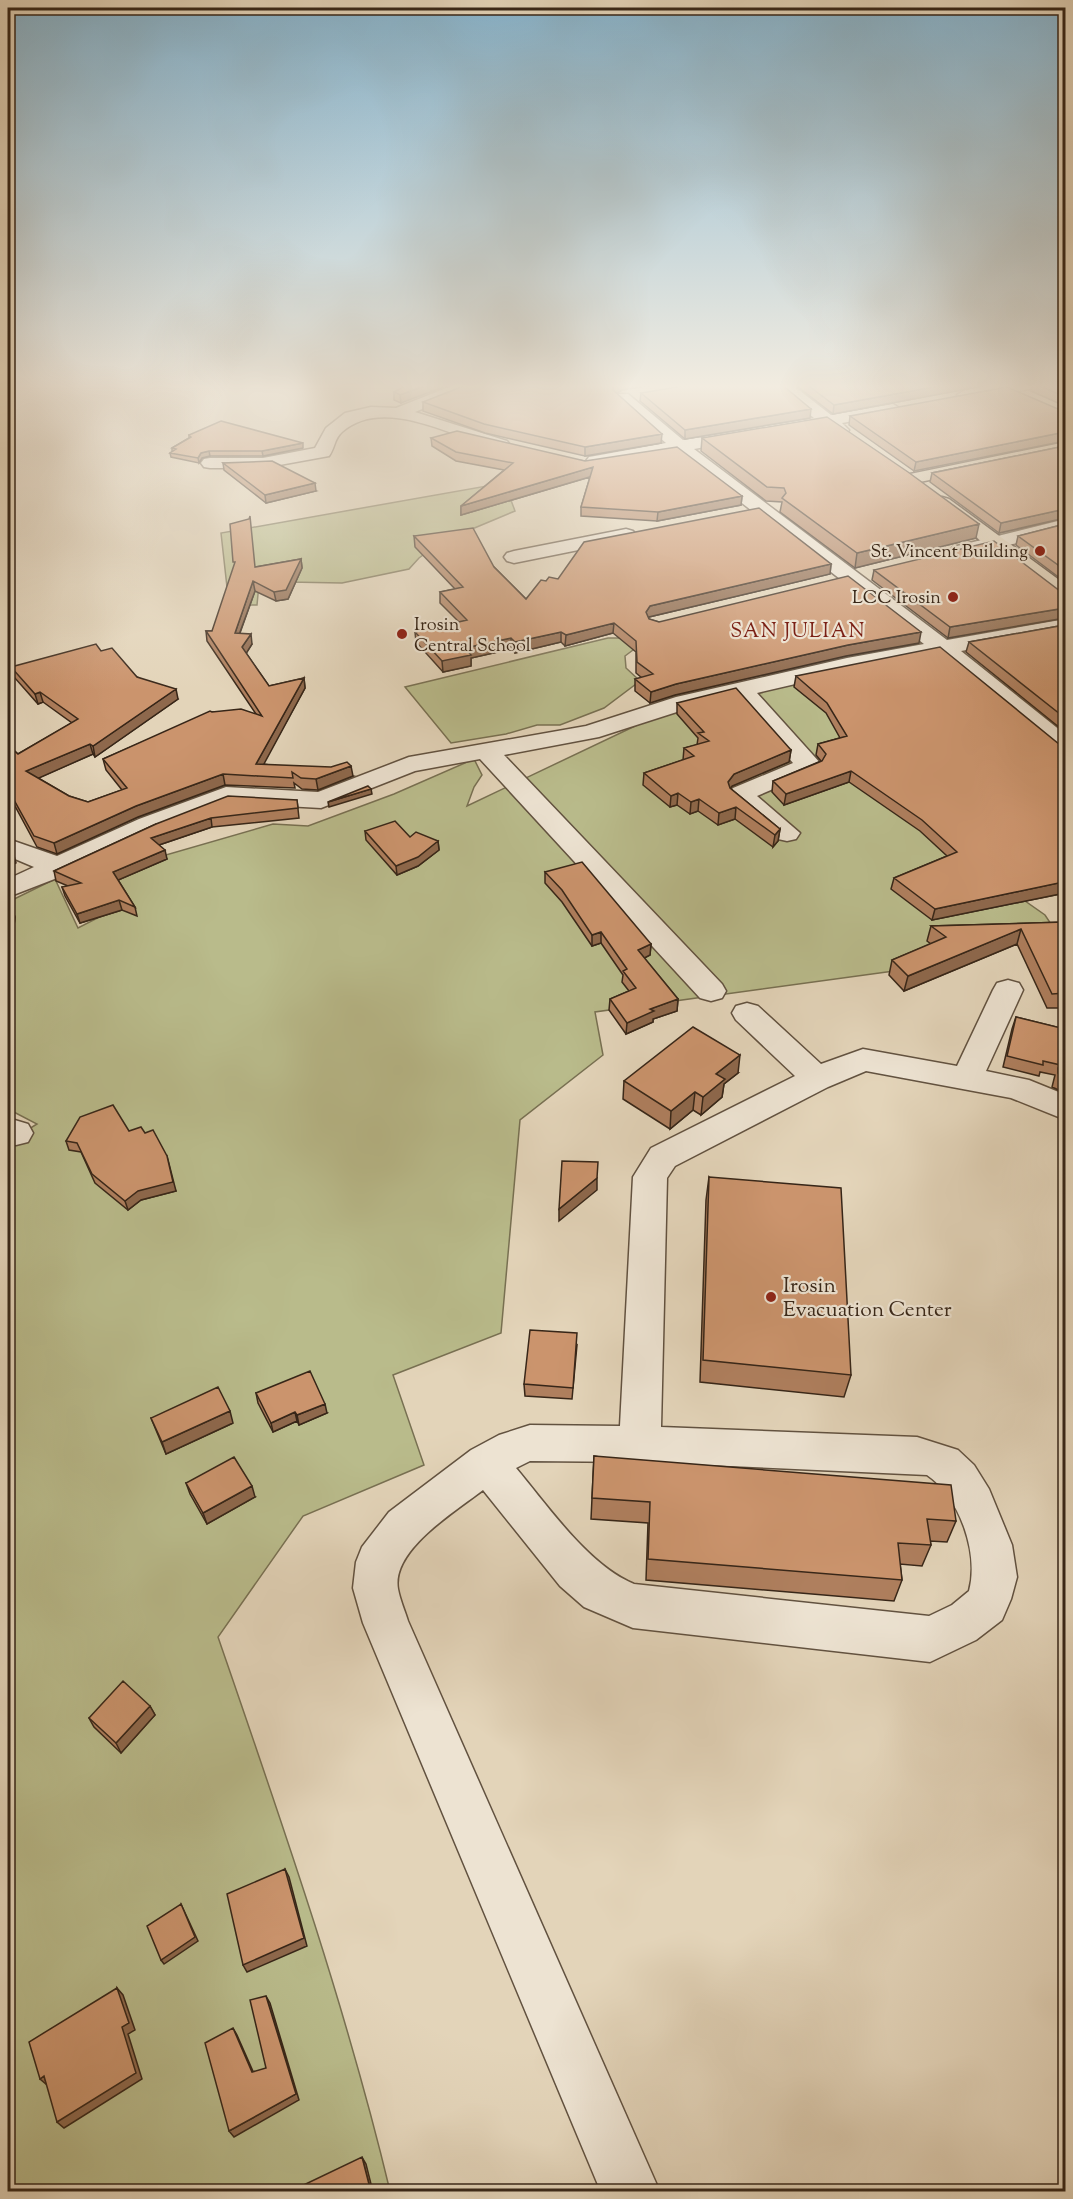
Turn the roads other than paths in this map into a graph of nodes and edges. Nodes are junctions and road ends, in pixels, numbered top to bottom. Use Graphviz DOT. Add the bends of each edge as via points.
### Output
graph roads {
  1 [pos="730,486"];
  2 [pos="914,486"];
  3 [pos="784,505"];
  4 [pos="761,510"];
  5 [pos="738,514"];
  6 [pos="1065,525"];
  7 [pos="645,531"];
  8 [pos="995,542"];
  9 [pos="939,556"];
  10 [pos="514,557"];
  11 [pos="873,572"];
  12 [pos="850,577"];
  13 [pos="828,583"];
  14 [pos="1065,595"];
  15 [pos="1065,625"];
  16 [pos="942,647"];
  17 [pos="741,689"];
  18 [pos="1065,748"];
  19 [pos="486,751"];
  20 [pos="787,833"];
  21 [pos="8,847"];
  22 [pos="60,867"];
  23 [pos="8,889"];
  24 [pos="1008,990"];
  25 [pos="711,991"];
  26 [pos="747,1014"];
  27 [pos="967,1078"];
  28 [pos="817,1079"];
  29 [pos="1065,1108"];
  30 [pos="640,1444"];
  31 [pos="486,1463"];
  32 [pos="631,2192"];
  1 -- 4 [label="street"];
  2 -- 8 [label="main road"];
  3 -- 4 [label="street"];
  4 -- 5 [label="street"];
  4 -- 12 [label="street"];
  6 -- 8 [label="street"];
  7 -- 10 [label="street"];
  8 -- 9 [label="street"];
  8 -- 14 [label="main road"];
  11 -- 12 [label="street"];
  12 -- 13 [label="street"];
  12 -- 16 [label="street"];
  15 -- 16 [label="street"];
  16 -- 17 [label="street"];
  16 -- 18 [label="street"];
  17 -- 19 [label="street" via="676,704 606,729"];
  17 -- 20 [label="street" via="809,765 742,793 743,798"];
  19 -- 22 [label="street" via="410,765 321,800 226,795 148,825"];
  19 -- 25 [label="street"];
  21 -- 22 [label="street"];
  22 -- 23 [label="street"];
  24 -- 27 [label="street"];
  26 -- 28 [label="street"];
  27 -- 28 [label="street" via="862,1060"];
  27 -- 29 [label="street" via="1017,1088"];
  28 -- 30 [label="street" via="663,1156 650,1177"];
  30 -- 31 [label="street" via="530,1443"];
  30 -- 31 [label="street" via="937,1459 951,1469 985,1526 996,1571 986,1605 962,1624 930,1639 633,1606 600,1592 576,1571"];
  31 -- 32 [label="street" via="404,1526 378,1562 375,1588 386,1623"];
}
